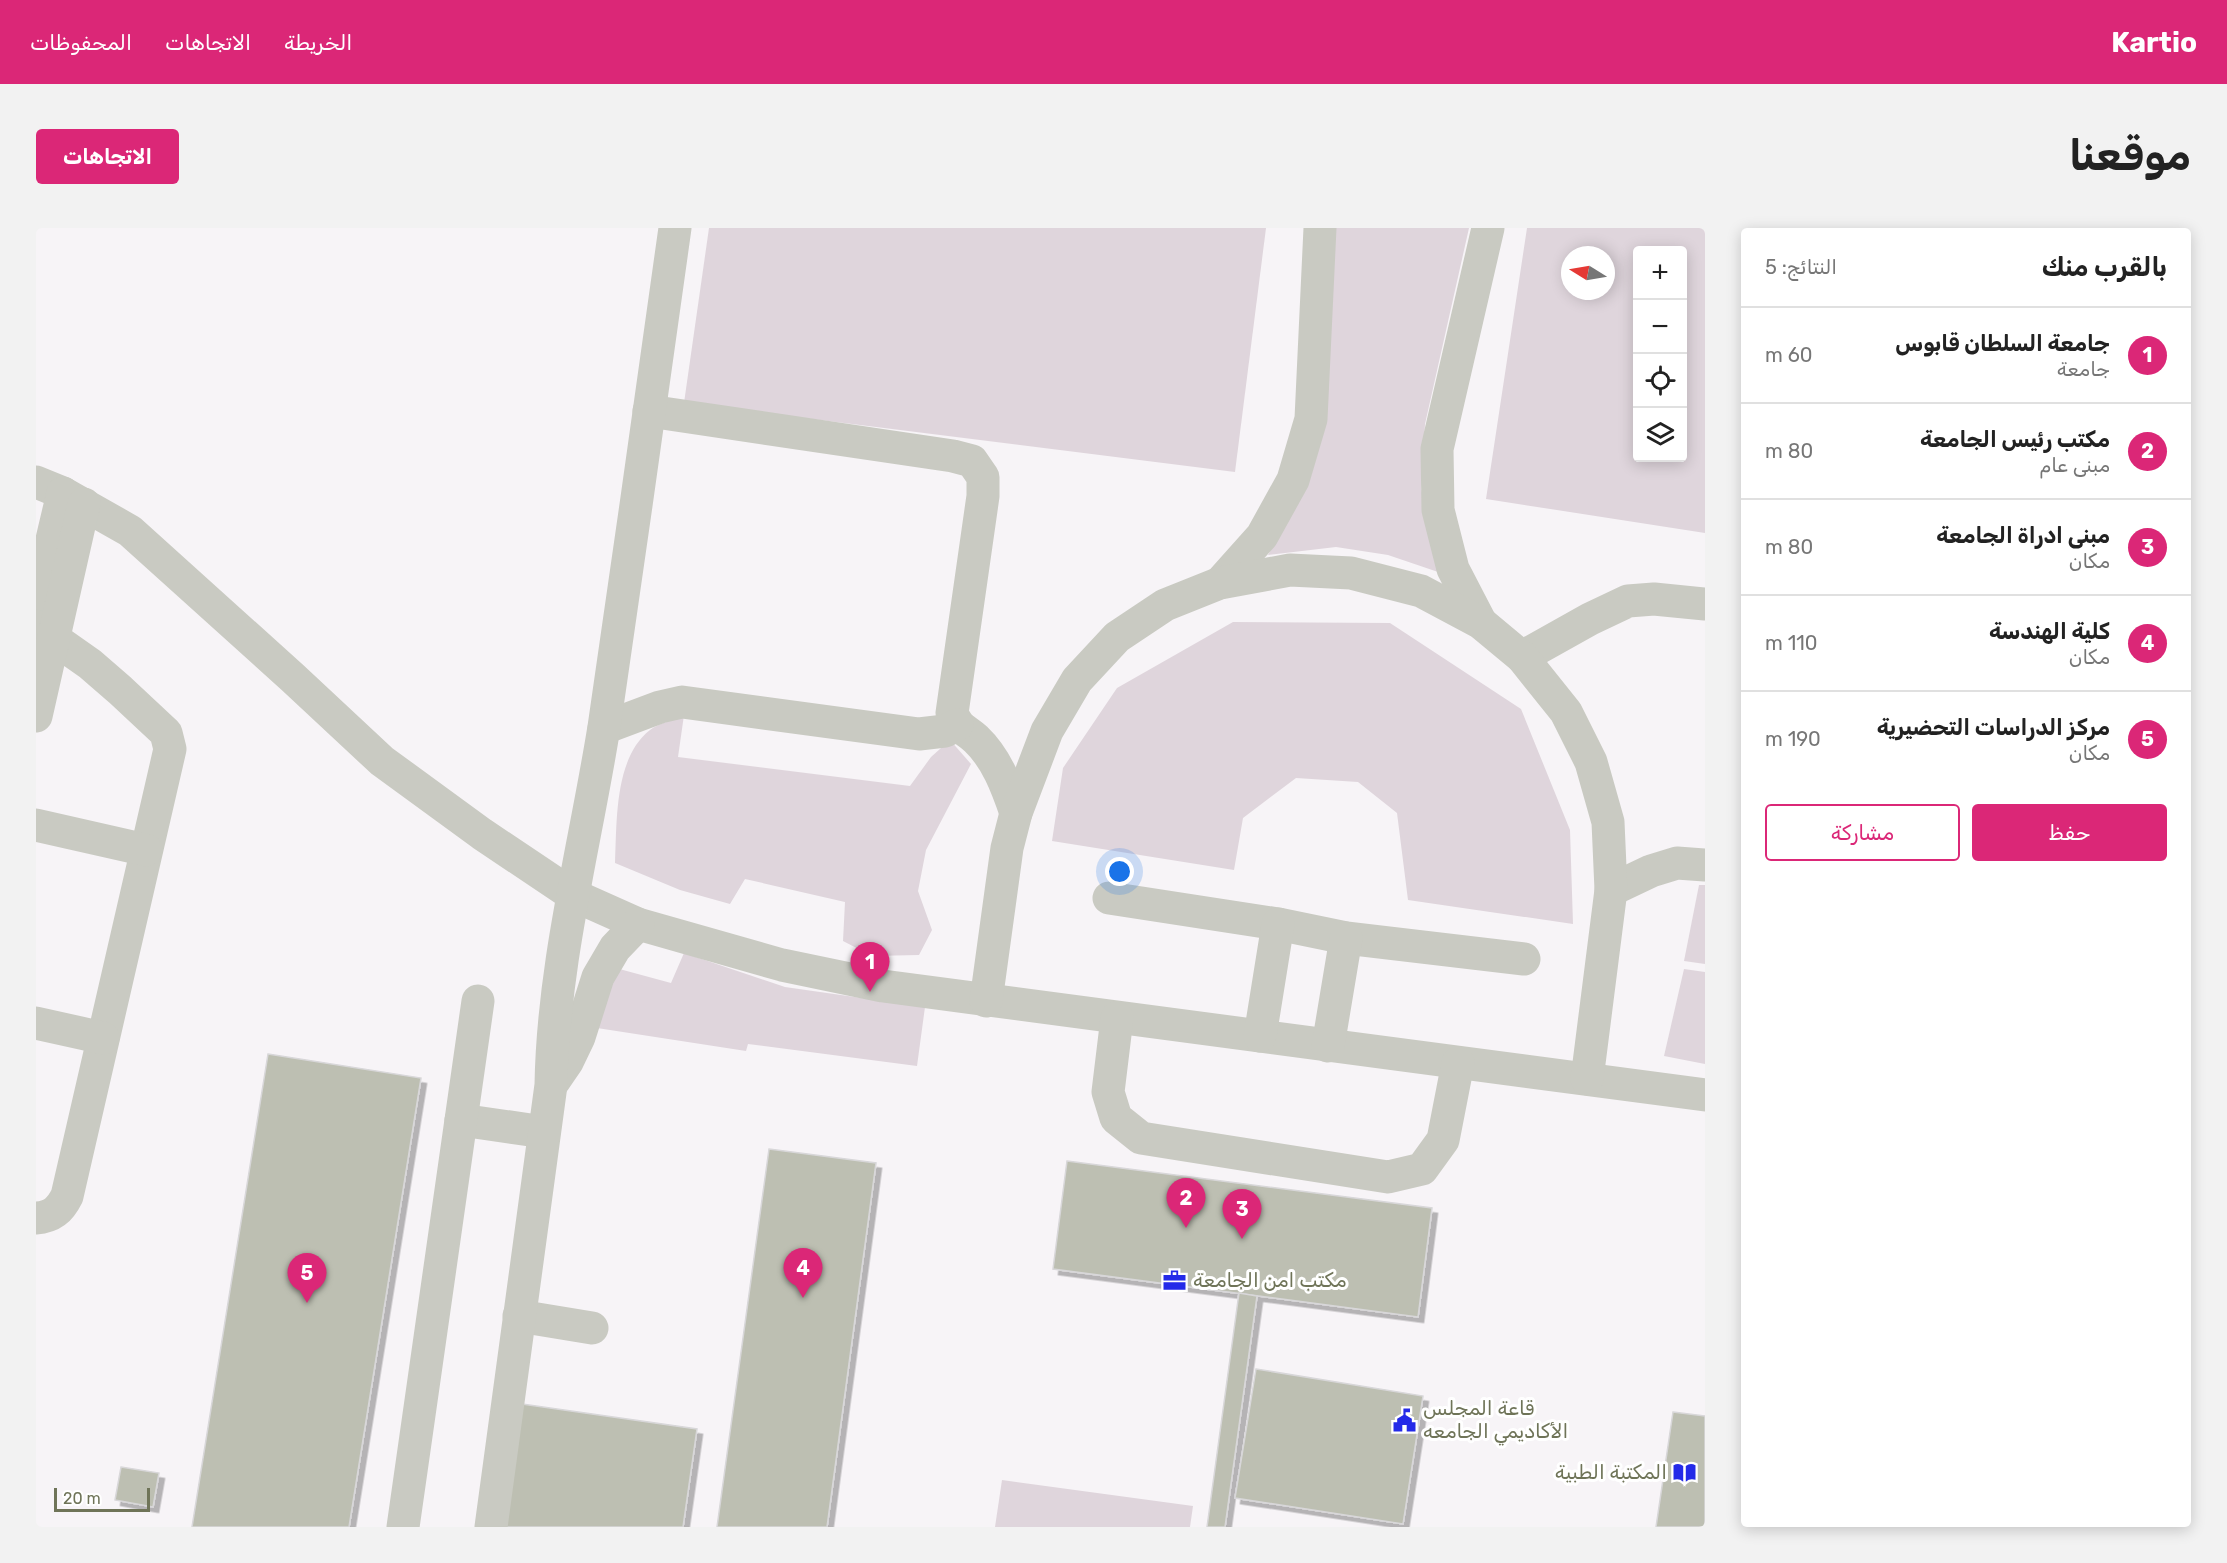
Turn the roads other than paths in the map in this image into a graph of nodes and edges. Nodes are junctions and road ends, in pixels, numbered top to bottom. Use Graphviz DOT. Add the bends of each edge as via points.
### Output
graph roads {
  1 [pos="675,228"];
  2 [pos="1320,228"];
  3 [pos="1488,228"];
  4 [pos="649,411"];
  5 [pos="61,493"];
  6 [pos="1220,583"];
  7 [pos="1705,604"];
  8 [pos="36,607"];
  9 [pos="1481,623"];
  10 [pos="45,632"];
  11 [pos="1522,657"];
  12 [pos="36,716"];
  13 [pos="604,728"];
  14 [pos="1047,731"];
  15 [pos="967,732"];
  16 [pos="1016,813"];
  17 [pos="36,825"];
  18 [pos="146,850"];
  19 [pos="1705,865"];
  20 [pos="1611,890"];
  21 [pos="573,895"];
  22 [pos="1109,898"];
  23 [pos="638,924"];
  24 [pos="1278,924"];
  25 [pos="1346,938"];
  26 [pos="1524,959"];
  27 [pos="986,1000"];
  28 [pos="478,1001"];
  29 [pos="1117,1018"];
  30 [pos="36,1023"];
  31 [pos="1260,1036"];
  32 [pos="103,1038"];
  33 [pos="1328,1046"];
  34 [pos="1458,1063"];
  35 [pos="1587,1079"];
  36 [pos="551,1085"];
  37 [pos="1705,1095"];
  38 [pos="461,1120"];
  39 [pos="544,1132"];
  40 [pos="36,1218"];
  41 [pos="519,1316"];
  42 [pos="592,1328"];
  43 [pos="404,1527"];
  44 [pos="491,1527"];
  1 -- 4 [label="lane"];
  2 -- 6 [label="lane" via="1311,419 1293,480 1262,536"];
  3 -- 9 [label="lane" via="1437,449 1438,510 1453,569"];
  4 -- 13 [label="lane"];
  4 -- 15 [label="lane" via="972,461 983,477 983,496 952,712"];
  5 -- 8 [label="lane"];
  5 -- 10 [label="lane"];
  5 -- 21 [label="lane" via="130,531 382,761"];
  6 -- 9 [label="lane" via="1290,570 1351,573 1421,591"];
  6 -- 14 [label="lane" via="1165,605 1117,637 1077,680"];
  7 -- 11 [label="lane" via="1654,599 1628,601"];
  9 -- 11 [label="lane"];
  10 -- 12 [label="lane"];
  10 -- 18 [label="lane" via="90,664 166,734 170,749"];
  11 -- 20 [label="lane" via="1566,712 1591,762 1608,822"];
  13 -- 15 [label="lane" via="682,702 919,734"];
  13 -- 21 [label="lane"];
  14 -- 15 [label="lane" via="1024,742 1000,745"];
  14 -- 16 [label="lane"];
  15 -- 16 [label="lane" via="994,762"];
  16 -- 27 [label="lane" via="1007,848"];
  17 -- 18 [label="lane"];
  18 -- 32 [label="lane"];
  19 -- 20 [label="lane" via="1677,863"];
  20 -- 35 [label="lane"];
  21 -- 23 [label="lane"];
  21 -- 36 [label="lane" via="553,1030"];
  22 -- 24 [label="lane"];
  23 -- 27 [label="lane" via="782,965 883,986"];
  23 -- 36 [label="lane" via="615,948 598,977 579,1036"];
  24 -- 25 [label="lane"];
  24 -- 31 [label="lane"];
  25 -- 26 [label="lane"];
  25 -- 33 [label="lane"];
  27 -- 29 [label="lane"];
  28 -- 38 [label="lane"];
  29 -- 31 [label="lane"];
  29 -- 34 [label="lane" via="1108,1092 1116,1118 1141,1138 1388,1177 1422,1169 1443,1140"];
  30 -- 32 [label="lane"];
  31 -- 33 [label="lane"];
  32 -- 40 [label="lane" via="67,1196 54,1214"];
  33 -- 34 [label="lane"];
  34 -- 35 [label="lane"];
  35 -- 37 [label="lane"];
  36 -- 39 [label="lane"];
  38 -- 39 [label="lane"];
  38 -- 43 [label="lane"];
  39 -- 41 [label="lane"];
  41 -- 42 [label="lane"];
  41 -- 44 [label="lane"];
}
